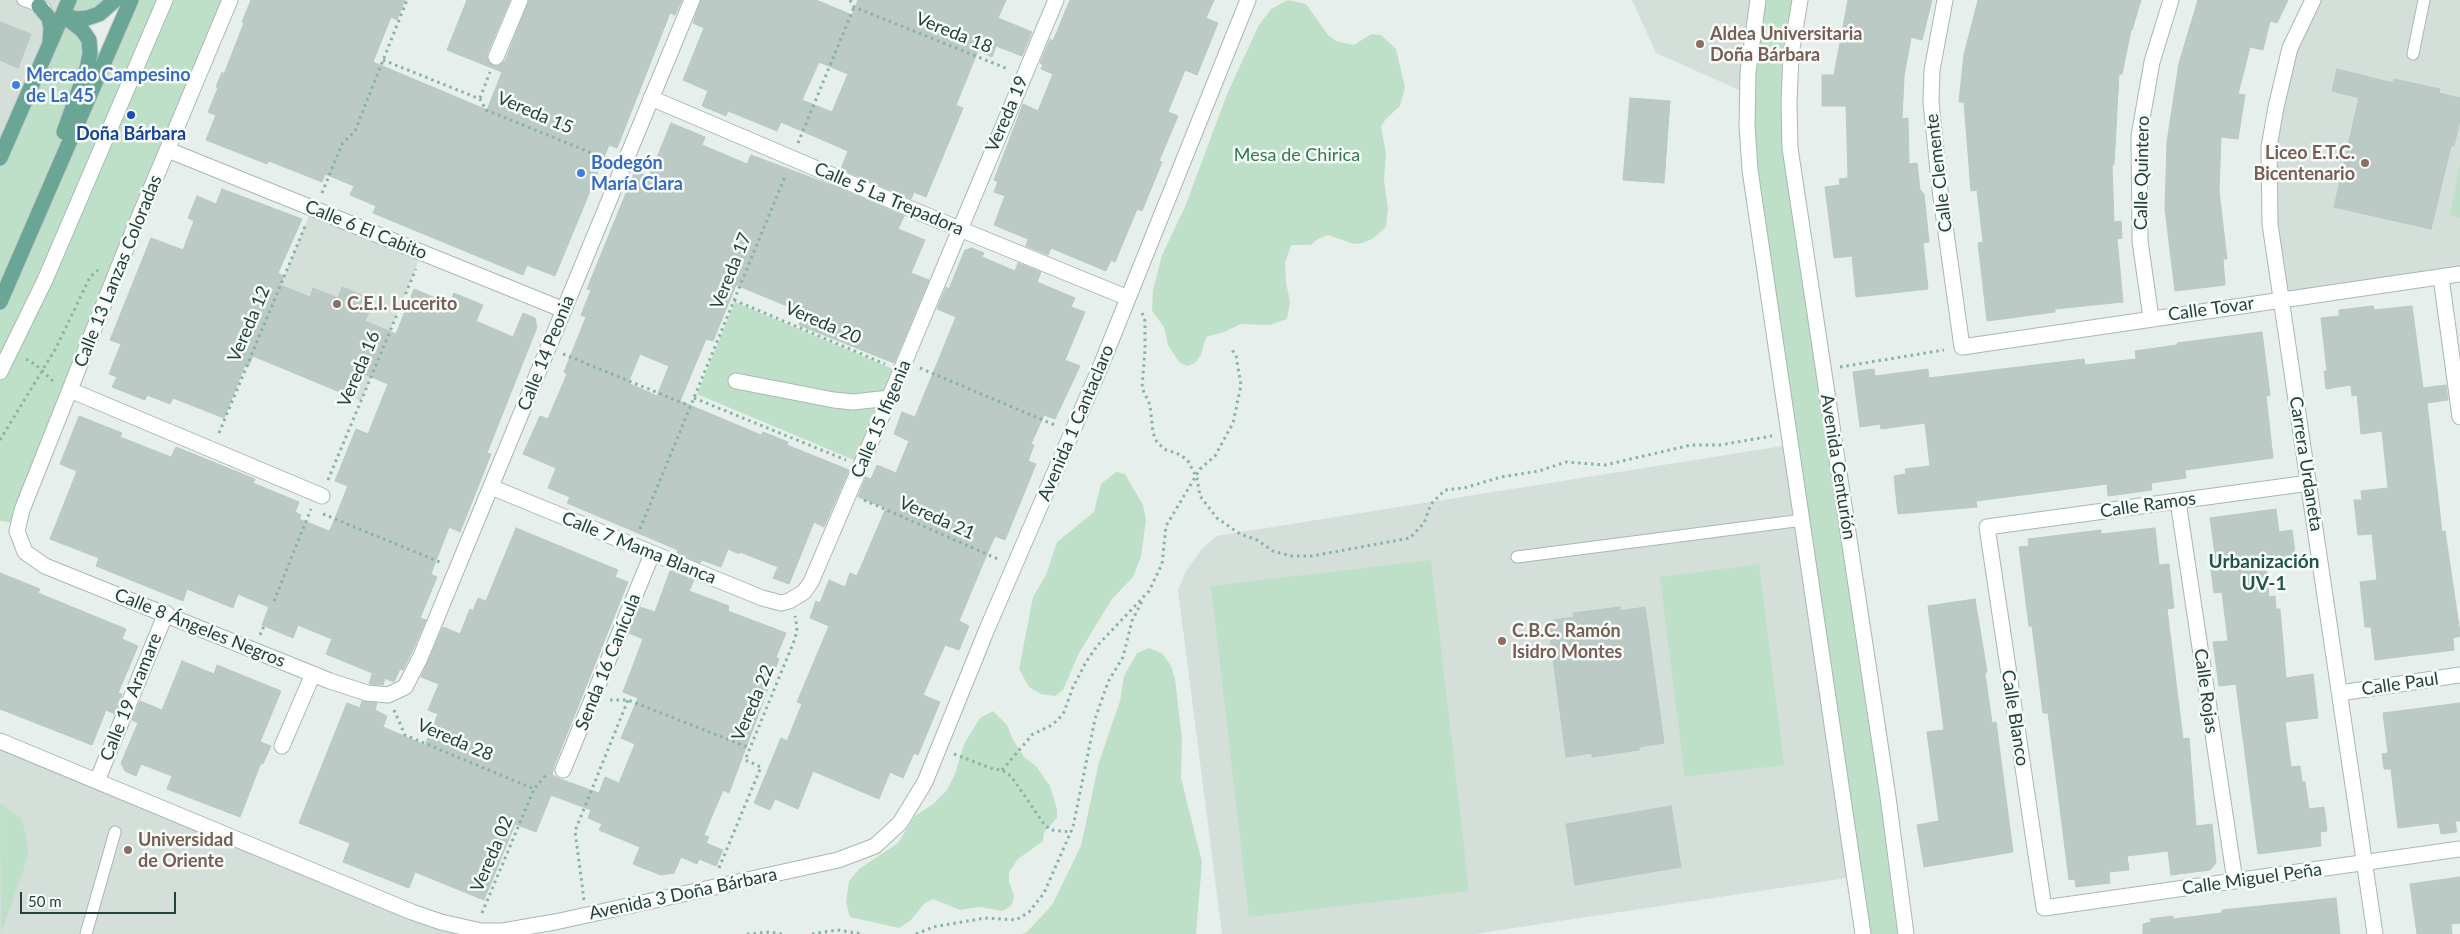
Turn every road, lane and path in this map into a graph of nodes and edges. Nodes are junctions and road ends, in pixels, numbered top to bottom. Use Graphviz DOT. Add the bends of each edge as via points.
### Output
graph roads {
  1 [pos="23,0"];
  2 [pos="63,0"];
  3 [pos="69,0"];
  4 [pos="115,0"];
  5 [pos="131,0"];
  6 [pos="165,0"];
  7 [pos="230,0"];
  8 [pos="407,0"];
  9 [pos="520,0"];
  10 [pos="692,0"];
  11 [pos="850,0"];
  12 [pos="1056,0"];
  13 [pos="1248,0"];
  14 [pos="1758,0"];
  15 [pos="1800,0"];
  16 [pos="1945,0"];
  17 [pos="2171,0"];
  18 [pos="2313,0"];
  19 [pos="2424,0"];
  20 [pos="39,6"];
  21 [pos="854,7"];
  22 [pos="62,16"];
  23 [pos="48,48"];
  24 [pos="2414,54"];
  25 [pos="496,57"];
  26 [pos="383,60"];
  27 [pos="1024,75"];
  28 [pos="480,98"];
  29 [pos="651,98"];
  30 [pos="16,121"];
  31 [pos="0,136"];
  32 [pos="168,150"];
  33 [pos="0,158"];
  34 [pos="792,159"];
  35 [pos="59,164"];
  36 [pos="623,166"];
  37 [pos="314,209"];
  38 [pos="959,229"];
  39 [pos="422,253"];
  40 [pos="2460,274"];
  41 [pos="116,276"];
  42 [pos="2441,277"];
  43 [pos="1128,298"];
  44 [pos="2280,299"];
  45 [pos="734,300"];
  46 [pos="0,302"];
  47 [pos="564,310"];
  48 [pos="2151,318"];
  49 [pos="1962,347"];
  50 [pos="548,348"];
  51 [pos="1230,348"];
  52 [pos="10,352"];
  53 [pos="904,366"];
  54 [pos="43,370"];
  55 [pos="1823,370"];
  56 [pos="0,372"];
  57 [pos="736,381"];
  58 [pos="70,390"];
  59 [pos="694,398"];
  60 [pos="890,398"];
  61 [pos="690,406"];
  62 [pos="2460,417"];
  63 [pos="1072,433"];
  64 [pos="1789,434"];
  65 [pos="0,440"];
  66 [pos="212,450"];
  67 [pos="860,466"];
  68 [pos="1197,478"];
  69 [pos="2309,483"];
  70 [pos="491,487"];
  71 [pos="849,494"];
  72 [pos="319,495"];
  73 [pos="2178,501"];
  74 [pos="1803,520"];
  75 [pos="1987,527"];
  76 [pos="21,544"];
  77 [pos="633,546"];
  78 [pos="652,554"];
  79 [pos="1517,558"];
  80 [pos="1014,566"];
  81 [pos="457,568"];
  82 [pos="1143,598"];
  83 [pos="274,601"];
  84 [pos="789,601"];
  85 [pos="166,614"];
  86 [pos="312,674"];
  87 [pos="2460,675"];
  88 [pos="2340,692"];
  89 [pos="388,694"];
  90 [pos="628,700"];
  91 [pos="591,702"];
  92 [pos="0,741"];
  93 [pos="282,746"];
  94 [pos="750,748"];
  95 [pos="939,749"];
  96 [pos="563,770"];
  97 [pos="1002,770"];
  98 [pos="97,781"];
  99 [pos="534,789"];
  100 [pos="115,832"];
  101 [pos="1071,832"];
  102 [pos="887,837"];
  103 [pos="2460,849"];
  104 [pos="2365,863"];
  105 [pos="2235,882"];
  106 [pos="710,888"];
  107 [pos="2044,908"];
  108 [pos="586,915"];
  109 [pos="476,930"];
  110 [pos="86,934"];
  111 [pos="747,934"];
  112 [pos="782,934"];
  113 [pos="812,934"];
  114 [pos="863,934"];
  115 [pos="916,934"];
  116 [pos="1863,934"];
  117 [pos="1906,934"];
  118 [pos="2375,934"];
  1 -- 20 [label="lane"];
  2 -- 20 [label="main road" via="54,6"];
  3 -- 22 [label="main road"];
  4 -- 22 [label="main road" via="99,14 87,18"];
  5 -- 35 [label="main road"];
  6 -- 52 [label="street" via="45,280"];
  7 -- 32 [label="street, Calle 13 Lanzas Coloradas"];
  8 -- 26 [label="path, Vereda 12"];
  9 -- 25 [label="street"];
  10 -- 29 [label="street, Calle 14 Peonia"];
  11 -- 21 [label="path"];
  12 -- 27 [label="street, Vereda 19"];
  13 -- 43 [label="street, Avenida 1 Cantaclaro"];
  14 -- 64 [label="street" via="1748,72 1750,170"];
  15 -- 55 [label="street, Avenida Centurión" via="1791,54 1790,148"];
  16 -- 49 [label="street, Calle Clemente" via="1932,70 1931,102 1938,181"];
  17 -- 48 [label="street, Calle Quintero" via="2152,62 2139,136 2140,240"];
  18 -- 44 [label="street, Carrera Urdaneta" via="2290,48 2269,147 2270,224"];
  19 -- 24 [label="lane"];
  20 -- 22 [label="lane"];
  20 -- 23 [label="main road" via="51,28"];
  21 -- 27 [label="path, Vereda 18"];
  21 -- 34 [label="path, Vereda 17"];
  22 -- 23 [label="main road"];
  22 -- 35 [label="main road" via="82,30 89,40 90,54 65,125"];
  23 -- 30 [label="main road"];
  25 -- 28 [label="path"];
  26 -- 28 [label="path, Vereda 15"];
  26 -- 37 [label="path, Vereda 12" via="355,131 342,144"];
  27 -- 38 [label="street, Vereda 19"];
  28 -- 36 [label="path, Vereda 15" via="486,110"];
  29 -- 34 [label="street, Calle 5 La Trepadora"];
  29 -- 36 [label="street, Calle 14 Peonia"];
  30 -- 31 [label="street"];
  30 -- 33 [label="main road"];
  32 -- 37 [label="street, Calle 6 El Cabito"];
  32 -- 41 [label="street, Calle 13 Lanzas Coloradas"];
  34 -- 38 [label="street, Calle 5 La Trepadora"];
  34 -- 45 [label="path, Vereda 17"];
  35 -- 46 [label="main road"];
  36 -- 47 [label="street, Calle 14 Peonia"];
  37 -- 39 [label="street, Calle 6 El Cabito"];
  37 -- 66 [label="path, Vereda 12"];
  38 -- 43 [label="street, Calle 5 La Trepadora"];
  38 -- 53 [label="street, Calle 15 Ifigenia"];
  39 -- 47 [label="street, Calle 6 El Cabito"];
  39 -- 72 [label="path, Vereda 16"];
  40 -- 42 [label="street, Calle Tovar"];
  41 -- 54 [label="path" via="99,270 90,277"];
  41 -- 58 [label="street, Calle 13 Lanzas Coloradas"];
  42 -- 44 [label="street, Calle Tovar"];
  42 -- 62 [label="street"];
  43 -- 63 [label="street, Avenida 1 Cantaclaro"];
  43 -- 68 [label="path" via="1141,312 1144,321 1145,359 1141,378 1150,405 1153,433 1164,448 1188,461"];
  44 -- 48 [label="street, Calle Tovar"];
  44 -- 69 [label="street, Carrera Urdaneta"];
  45 -- 53 [label="path, Vereda 20"];
  45 -- 59 [label="path, Vereda 17"];
  47 -- 50 [label="street, Calle 14 Peonia"];
  48 -- 49 [label="street, Calle Tovar"];
  49 -- 55 [label="path"];
  50 -- 61 [label="path"];
  50 -- 70 [label="street, Calle 14 Peonia"];
  51 -- 68 [label="path" via="1236,356 1241,385 1233,423"];
  52 -- 54 [label="path"];
  52 -- 56 [label="street"];
  53 -- 60 [label="street, Calle 15 Ifigenia"];
  53 -- 63 [label="path, Vereda 20"];
  54 -- 58 [label="path" via="54,382"];
  54 -- 65 [label="path"];
  55 -- 117 [label="street, Avenida Centurión"];
  57 -- 60 [label="street" via="834,400 853,402"];
  58 -- 66 [label="street"];
  58 -- 76 [label="street, Calle 13 Lanzas Coloradas" via="17,522"];
  59 -- 61 [label="path, Vereda 17"];
  59 -- 67 [label="path"];
  60 -- 67 [label="street, Calle 15 Ifigenia"];
  61 -- 77 [label="path, Vereda 17"];
  63 -- 80 [label="street, Avenida 1 Cantaclaro"];
  64 -- 68 [label="path" via="1720,445 1691,445 1605,465 1566,462 1520,476 1501,477 1445,490 1431,504 1424,523 1410,538 1312,556 1282,554 1240,534 1204,504"];
  64 -- 74 [label="street"];
  66 -- 72 [label="street"];
  67 -- 71 [label="street, Calle 15 Ifigenia"];
  68 -- 82 [label="path" via="1166,526 1162,564 1150,591"];
  69 -- 73 [label="street, Calle Ramos"];
  69 -- 88 [label="street, Carrera Urdaneta"];
  70 -- 77 [label="street, Calle 7 Mama Blanca"];
  70 -- 81 [label="street, Calle 14 Peonia"];
  71 -- 80 [label="path, Vereda 21"];
  71 -- 84 [label="street, Calle 15 Ifigenia" via="811,582 804,592"];
  72 -- 81 [label="path" via="324,514"];
  72 -- 83 [label="path, Vereda 16"];
  73 -- 75 [label="street, Calle Ramos"];
  73 -- 105 [label="street, Calle Rojas"];
  74 -- 79 [label="lane"];
  74 -- 116 [label="street"];
  75 -- 107 [label="street, Calle Blanco"];
  76 -- 85 [label="street, Calle 8 Ángeles Negros" via="32,559 44,566"];
  77 -- 78 [label="street, Calle 7 Mama Blanca"];
  78 -- 84 [label="street, Calle 7 Mama Blanca" via="762,598 781,603"];
  78 -- 91 [label="street, Senda 16 Canícula"];
  80 -- 95 [label="street, Avenida 1 Cantaclaro"];
  81 -- 89 [label="street, Calle 14 Peonia" via="411,677 405,687"];
  82 -- 97 [label="path" via="1097,646 1072,686 1064,712 1058,720 1033,734"];
  82 -- 101 [label="path" via="1132,621 1123,657 1108,682 1095,719"];
  84 -- 94 [label="path, Vereda 22" via="796,621 795,639"];
  85 -- 86 [label="street, Calle 8 Ángeles Negros"];
  85 -- 98 [label="street, Calle 19 Aramare"];
  86 -- 89 [label="street, Calle 8 Ángeles Negros" via="354,690"];
  86 -- 93 [label="street"];
  87 -- 88 [label="street, Calle Paul"];
  88 -- 104 [label="street, Carrera Urdaneta"];
  89 -- 99 [label="path, Vereda 28" via="405,735"];
  90 -- 91 [label="path"];
  90 -- 94 [label="path"];
  90 -- 108 [label="path" via="575,831"];
  91 -- 96 [label="street, Senda 16 Canícula"];
  92 -- 98 [label="street, Avenida 3 Doña Bárbara"];
  94 -- 106 [label="path, Vereda 22" via="745,760 761,767"];
  95 -- 97 [label="path"];
  95 -- 102 [label="street, Avenida 1 Cantaclaro" via="913,805"];
  97 -- 101 [label="path" via="1018,783 1044,824 1051,830"];
  98 -- 109 [label="street, Avenida 3 Doña Bárbara" via="412,912"];
  99 -- 109 [label="path, Vereda 02"];
  100 -- 110 [label="lane"];
  101 -- 115 [label="path" via="1047,888 1025,915 1011,920 976,919 933,927"];
  102 -- 106 [label="street, Avenida 3 Doña Bárbara" via="874,846 838,860"];
  103 -- 104 [label="street, Calle Miguel Peña"];
  104 -- 105 [label="street, Calle Miguel Peña"];
  104 -- 118 [label="street, Carrera Urdaneta"];
  105 -- 107 [label="street, Calle Miguel Peña"];
  106 -- 108 [label="street, Avenida 3 Doña Bárbara"];
  108 -- 109 [label="street, Avenida 3 Doña Bárbara" via="503,931"];
  111 -- 112 [label="path"];
  113 -- 114 [label="path" via="837,930"];
}
